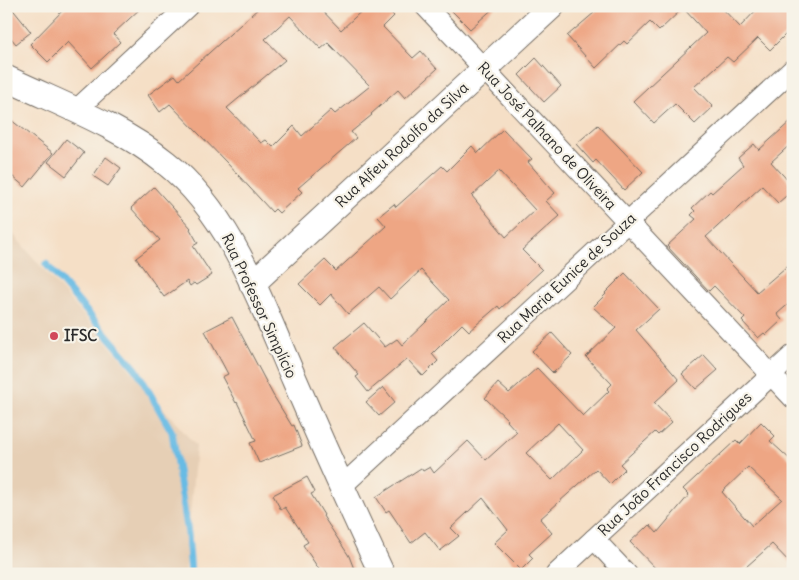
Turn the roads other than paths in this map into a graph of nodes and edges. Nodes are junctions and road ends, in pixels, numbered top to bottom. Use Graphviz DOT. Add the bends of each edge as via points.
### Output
graph roads {
  1 [pos="188,6"];
  2 [pos="424,6"];
  3 [pos="552,6"];
  4 [pos="484,69"];
  5 [pos="793,69"];
  6 [pos="6,78"];
  7 [pos="75,111"];
  8 [pos="627,222"];
  9 [pos="252,284"];
  10 [pos="793,355"];
  11 [pos="771,375"];
  12 [pos="793,398"];
  13 [pos="341,487"];
  14 [pos="594,539"];
  15 [pos="382,574"];
  16 [pos="556,574"];
  17 [pos="627,574"];
  1 -- 7 [label="street"];
  2 -- 4 [label="street, Rua José Palhano de Oliveira"];
  3 -- 4 [label="street, Rua Alfeu Rodolfo da Silva"];
  4 -- 8 [label="street, Rua José Palhano de Oliveira"];
  4 -- 9 [label="street, Rua Alfeu Rodolfo da Silva"];
  5 -- 8 [label="street, Rua Maria Eunice de Souza"];
  6 -- 7 [label="street, Rua Professor Simplício"];
  7 -- 9 [label="street, Rua Professor Simplício" via="139,143 192,187 220,222"];
  8 -- 11 [label="street, Rua José Palhano de Oliveira"];
  8 -- 13 [label="street, Rua Maria Eunice de Souza"];
  9 -- 13 [label="street, Rua Professor Simplício"];
  10 -- 11 [label="street, Rua João Francisco Rodrigues"];
  11 -- 12 [label="street, Rua José Palhano de Oliveira"];
  11 -- 14 [label="street, Rua João Francisco Rodrigues"];
  13 -- 15 [label="street, Rua Professor Simplício"];
  14 -- 16 [label="street, Rua João Francisco Rodrigues"];
  14 -- 17 [label="street"];
}
